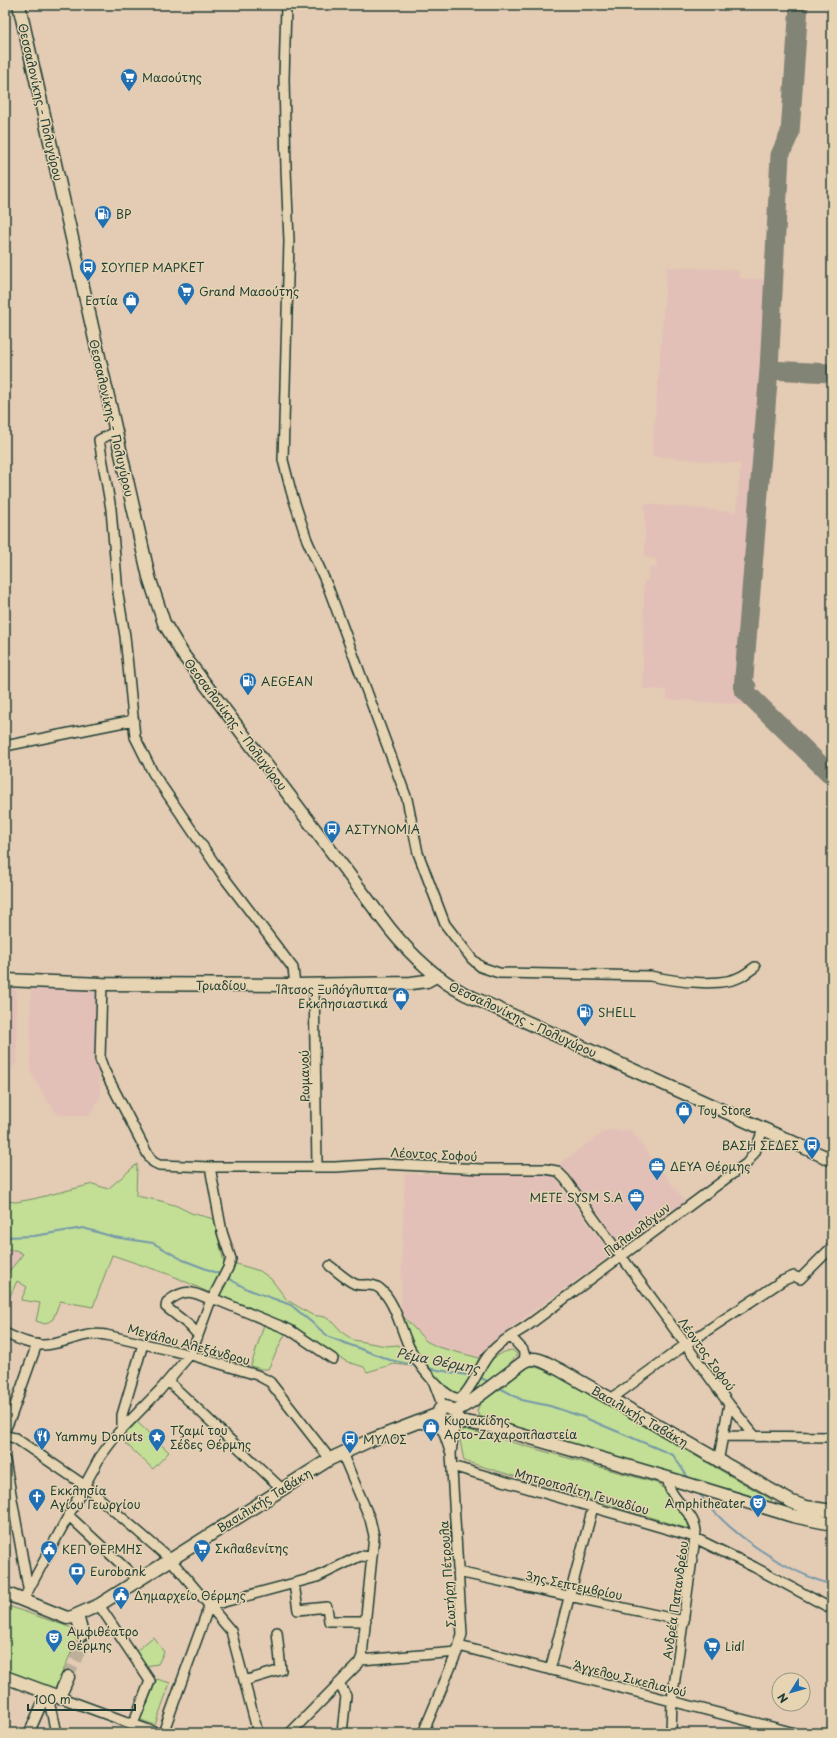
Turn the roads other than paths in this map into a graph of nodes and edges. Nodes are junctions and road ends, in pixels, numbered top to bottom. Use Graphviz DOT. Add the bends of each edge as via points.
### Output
graph roads {
  1 [pos="19,5"];
  2 [pos="286,5"];
  3 [pos="116,431"];
  4 [pos="134,720"];
  5 [pos="5,746"];
  6 [pos="755,967"];
  7 [pos="436,976"];
  8 [pos="5,980"];
  9 [pos="102,984"];
  10 [pos="295,985"];
  11 [pos="314,985"];
  12 [pos="763,1129"];
  13 [pos="832,1160"];
  14 [pos="317,1166"];
  15 [pos="210,1167"];
  16 [pos="832,1247"];
  17 [pos="621,1256"];
  18 [pos="330,1266"];
  19 [pos="212,1299"];
  20 [pos="5,1333"];
  21 [pos="198,1335"];
  22 [pos="511,1337"];
  23 [pos="37,1344"];
  24 [pos="143,1344"];
  25 [pos="685,1344"];
  26 [pos="191,1355"];
  27 [pos="334,1359"];
  28 [pos="526,1360"];
  29 [pos="430,1376"];
  30 [pos="168,1381"];
  31 [pos="611,1399"];
  32 [pos="729,1404"];
  33 [pos="440,1419"];
  34 [pos="455,1419"];
  35 [pos="122,1428"];
  36 [pos="5,1430"];
  37 [pos="754,1435"];
  38 [pos="5,1436"];
  39 [pos="723,1436"];
  40 [pos="832,1437"];
  41 [pos="342,1453"];
  42 [pos="451,1454"];
  43 [pos="330,1459"];
  44 [pos="5,1460"];
  45 [pos="718,1462"];
  46 [pos="452,1466"];
  47 [pos="673,1479"];
  48 [pos="84,1485"];
  49 [pos="282,1489"];
  50 [pos="593,1507"];
  51 [pos="824,1514"];
  52 [pos="68,1515"];
  53 [pos="832,1524"];
  54 [pos="696,1538"];
  55 [pos="372,1557"];
  56 [pos="170,1559"];
  57 [pos="458,1572"];
  58 [pos="137,1579"];
  59 [pos="294,1584"];
  60 [pos="28,1588"];
  61 [pos="5,1593"];
  62 [pos="570,1596"];
  63 [pos="23,1600"];
  64 [pos="99,1605"];
  65 [pos="209,1606"];
  66 [pos="832,1609"];
  67 [pos="77,1615"];
  68 [pos="366,1621"];
  69 [pos="684,1621"];
  70 [pos="276,1632"];
  71 [pos="82,1634"];
  72 [pos="458,1649"];
  73 [pos="361,1660"];
  74 [pos="550,1670"];
  75 [pos="68,1676"];
  76 [pos="5,1677"];
  77 [pos="244,1681"];
  78 [pos="339,1683"];
  79 [pos="47,1692"];
  80 [pos="59,1697"];
  81 [pos="672,1700"];
  82 [pos="133,1724"];
  83 [pos="29,1733"];
  84 [pos="56,1733"];
  85 [pos="157,1733"];
  86 [pos="163,1733"];
  87 [pos="258,1733"];
  88 [pos="290,1733"];
  89 [pos="342,1733"];
  90 [pos="423,1733"];
  91 [pos="671,1733"];
  92 [pos="795,1733"];
  1 -- 3 [label="main road, Θεσσαλονίκης - Πολυγύρου"];
  2 -- 6 [label="street" via="284,79 289,241 283,460 307,540 333,600 407,799 418,853 445,924 472,959 481,967 499,973 650,976 698,982 726,981 742,976"];
  3 -- 4 [label="street" via="99,440 111,509 118,594"];
  3 -- 7 [label="main road, Θεσσαλονίκης - Πολυγύρου" via="153,594 172,638 390,929"];
  4 -- 5 [label="street"];
  4 -- 10 [label="street" via="135,737 153,773 223,876 293,968"];
  7 -- 11 [label="main road, Τριαδίου" via="427,981 411,983"];
  7 -- 12 [label="main road, Θεσσαλονίκης - Πολυγύρου" via="465,994"];
  8 -- 9 [label="main road, Τριαδίου"];
  9 -- 10 [label="main road, Τριαδίου"];
  9 -- 15 [label="street, Λέοντος Σοφού" via="100,1059 148,1154 153,1162 159,1165"];
  10 -- 11 [label="main road, Τριαδίου"];
  11 -- 14 [label="street, Ρωμανού"];
  12 -- 13 [label="main road, Θεσσαλονίκης - Πολυγύρου"];
  12 -- 17 [label="street, Παλαιολόγων" via="755,1152 747,1163"];
  14 -- 15 [label="street, Λέοντος Σοφού"];
  14 -- 17 [label="street, Λέοντος Σοφού" via="382,1164 557,1171"];
  15 -- 19 [label="street" via="222,1232 231,1259"];
  16 -- 25 [label="street" via="800,1279 794,1276 782,1281"];
  17 -- 22 [label="street, Παλαιολόγων"];
  17 -- 25 [label="street, Λέοντος Σοφού"];
  18 -- 29 [label="street" via="356,1284 378,1287 393,1308 409,1347"];
  19 -- 21 [label="street"];
  19 -- 21 [label="street" via="189,1292 178,1294 167,1302 166,1307"];
  19 -- 27 [label="street" via="290,1330"];
  20 -- 23 [label="street, Μεγάλου Αλεξάνδρου"];
  21 -- 26 [label="street"];
  22 -- 28 [label="street" via="523,1350"];
  22 -- 29 [label="street, Παλαιολόγων" via="488,1356 461,1398 453,1398 445,1393"];
  23 -- 24 [label="street, Μεγάλου Αλεξάνδρου" via="56,1343 98,1333"];
  23 -- 36 [label="street"];
  24 -- 26 [label="street, Μεγάλου Αλεξάνδρου"];
  24 -- 35 [label="street" via="122,1415"];
  25 -- 31 [label="street"];
  25 -- 32 [label="street, Λέοντος Σοφού"];
  26 -- 30 [label="street"];
  26 -- 43 [label="street, Μεγάλου Αλεξάνδρου" via="257,1375 270,1382"];
  28 -- 31 [label="main road, Βασιλικής Ταβάκη" via="534,1358 542,1361"];
  28 -- 34 [label="main road" via="472,1402"];
  29 -- 33 [label="street, Σωτήρη Πέτρουλα"];
  30 -- 35 [label="street"];
  30 -- 49 [label="street"];
  31 -- 45 [label="main road, Βασιλικής Ταβάκη"];
  32 -- 37 [label="street"];
  32 -- 39 [label="street, Λέοντος Σοφού"];
  33 -- 34 [label="main road, Βασιλικής Ταβάκη" via="448,1429"];
  33 -- 34 [label="main road" via="450,1407"];
  33 -- 41 [label="main road, Βασιλικής Ταβάκη" via="416,1423"];
  33 -- 42 [label="street, Σωτήρη Πέτρουλα"];
  34 -- 42 [label="street, Σωτήρη Πέτρουλα"];
  34 -- 47 [label="main road, Βασιλικής Ταβάκη" via="490,1426"];
  35 -- 48 [label="street" via="100,1457"];
  37 -- 39 [label="street"];
  37 -- 40 [label="street"];
  38 -- 48 [label="street" via="15,1438"];
  39 -- 45 [label="street, Λέοντος Σοφού"];
  41 -- 43 [label="main road, Βασιλικής Ταβάκη"];
  41 -- 55 [label="street" via="370,1519 374,1536"];
  42 -- 46 [label="street, Σωτήρη Πέτρουλα"];
  43 -- 49 [label="main road, Βασιλικής Ταβάκη"];
  44 -- 60 [label="street"];
  45 -- 51 [label="main road, Βασιλικής Ταβάκη" via="792,1502"];
  46 -- 50 [label="street, Μητροπολίτη Γενναδίου"];
  46 -- 57 [label="street, Σωτήρη Πέτρουλα"];
  47 -- 51 [label="main road, Βασιλικής Ταβάκη" via="793,1516"];
  47 -- 54 [label="street, Ανδρέα Παπανδρέου" via="670,1490 694,1523"];
  48 -- 52 [label="street"];
  48 -- 56 [label="street"];
  49 -- 56 [label="main road, Βασιλικής Ταβάκη"];
  50 -- 54 [label="street, Μητροπολίτη Γενναδίου"];
  50 -- 62 [label="street"];
  51 -- 53 [label="main road, Βασιλικής Ταβάκη"];
  52 -- 58 [label="street"];
  52 -- 60 [label="street"];
  54 -- 66 [label="street, Μητροπολίτη Γενναδίου"];
  54 -- 69 [label="street, Ανδρέα Παπανδρέου"];
  55 -- 59 [label="street" via="360,1556 319,1577"];
  55 -- 68 [label="street"];
  56 -- 58 [label="main road, Βασιλικής Ταβάκη"];
  56 -- 65 [label="street"];
  57 -- 62 [label="street, 3ης Σεπτεμβρίου"];
  57 -- 72 [label="street, Σωτήρη Πέτρουλα" via="463,1629"];
  58 -- 64 [label="main road, Βασιλικής Ταβάκη"];
  59 -- 65 [label="street"];
  59 -- 68 [label="street" via="298,1610 327,1607 329,1621"];
  60 -- 63 [label="street"];
  61 -- 63 [label="main road"];
  62 -- 69 [label="street, 3ης Σεπτεμβρίου"];
  62 -- 74 [label="street"];
  63 -- 67 [label="main road" via="63,1618"];
  64 -- 67 [label="main road, Βασιλικής Ταβάκη"];
  64 -- 82 [label="street" via="150,1681"];
  65 -- 77 [label="street" via="231,1631"];
  65 -- 86 [label="street"];
  67 -- 71 [label="main road"];
  68 -- 73 [label="street"];
  69 -- 81 [label="street, Ανδρέα Παπανδρέου"];
  70 -- 77 [label="street" via="281,1670"];
  72 -- 73 [label="street, Άγγελου Σικελιανού"];
  72 -- 74 [label="street, Άγγελου Σικελιανού"];
  72 -- 90 [label="street, Σωτήρη Πέτρουλα"];
  73 -- 78 [label="street"];
  74 -- 81 [label="street, Άγγελου Σικελιανού"];
  75 -- 80 [label="main road"];
  76 -- 79 [label="main road"];
  77 -- 87 [label="street"];
  78 -- 88 [label="street"];
  78 -- 89 [label="street" via="346,1696"];
  79 -- 80 [label="main road"];
  79 -- 83 [label="street"];
  79 -- 84 [label="street"];
  80 -- 82 [label="street"];
  81 -- 91 [label="street, Ανδρέα Παπανδρέου"];
  81 -- 92 [label="street, Άγγελου Σικελιανού"];
  82 -- 85 [label="street"];
}
